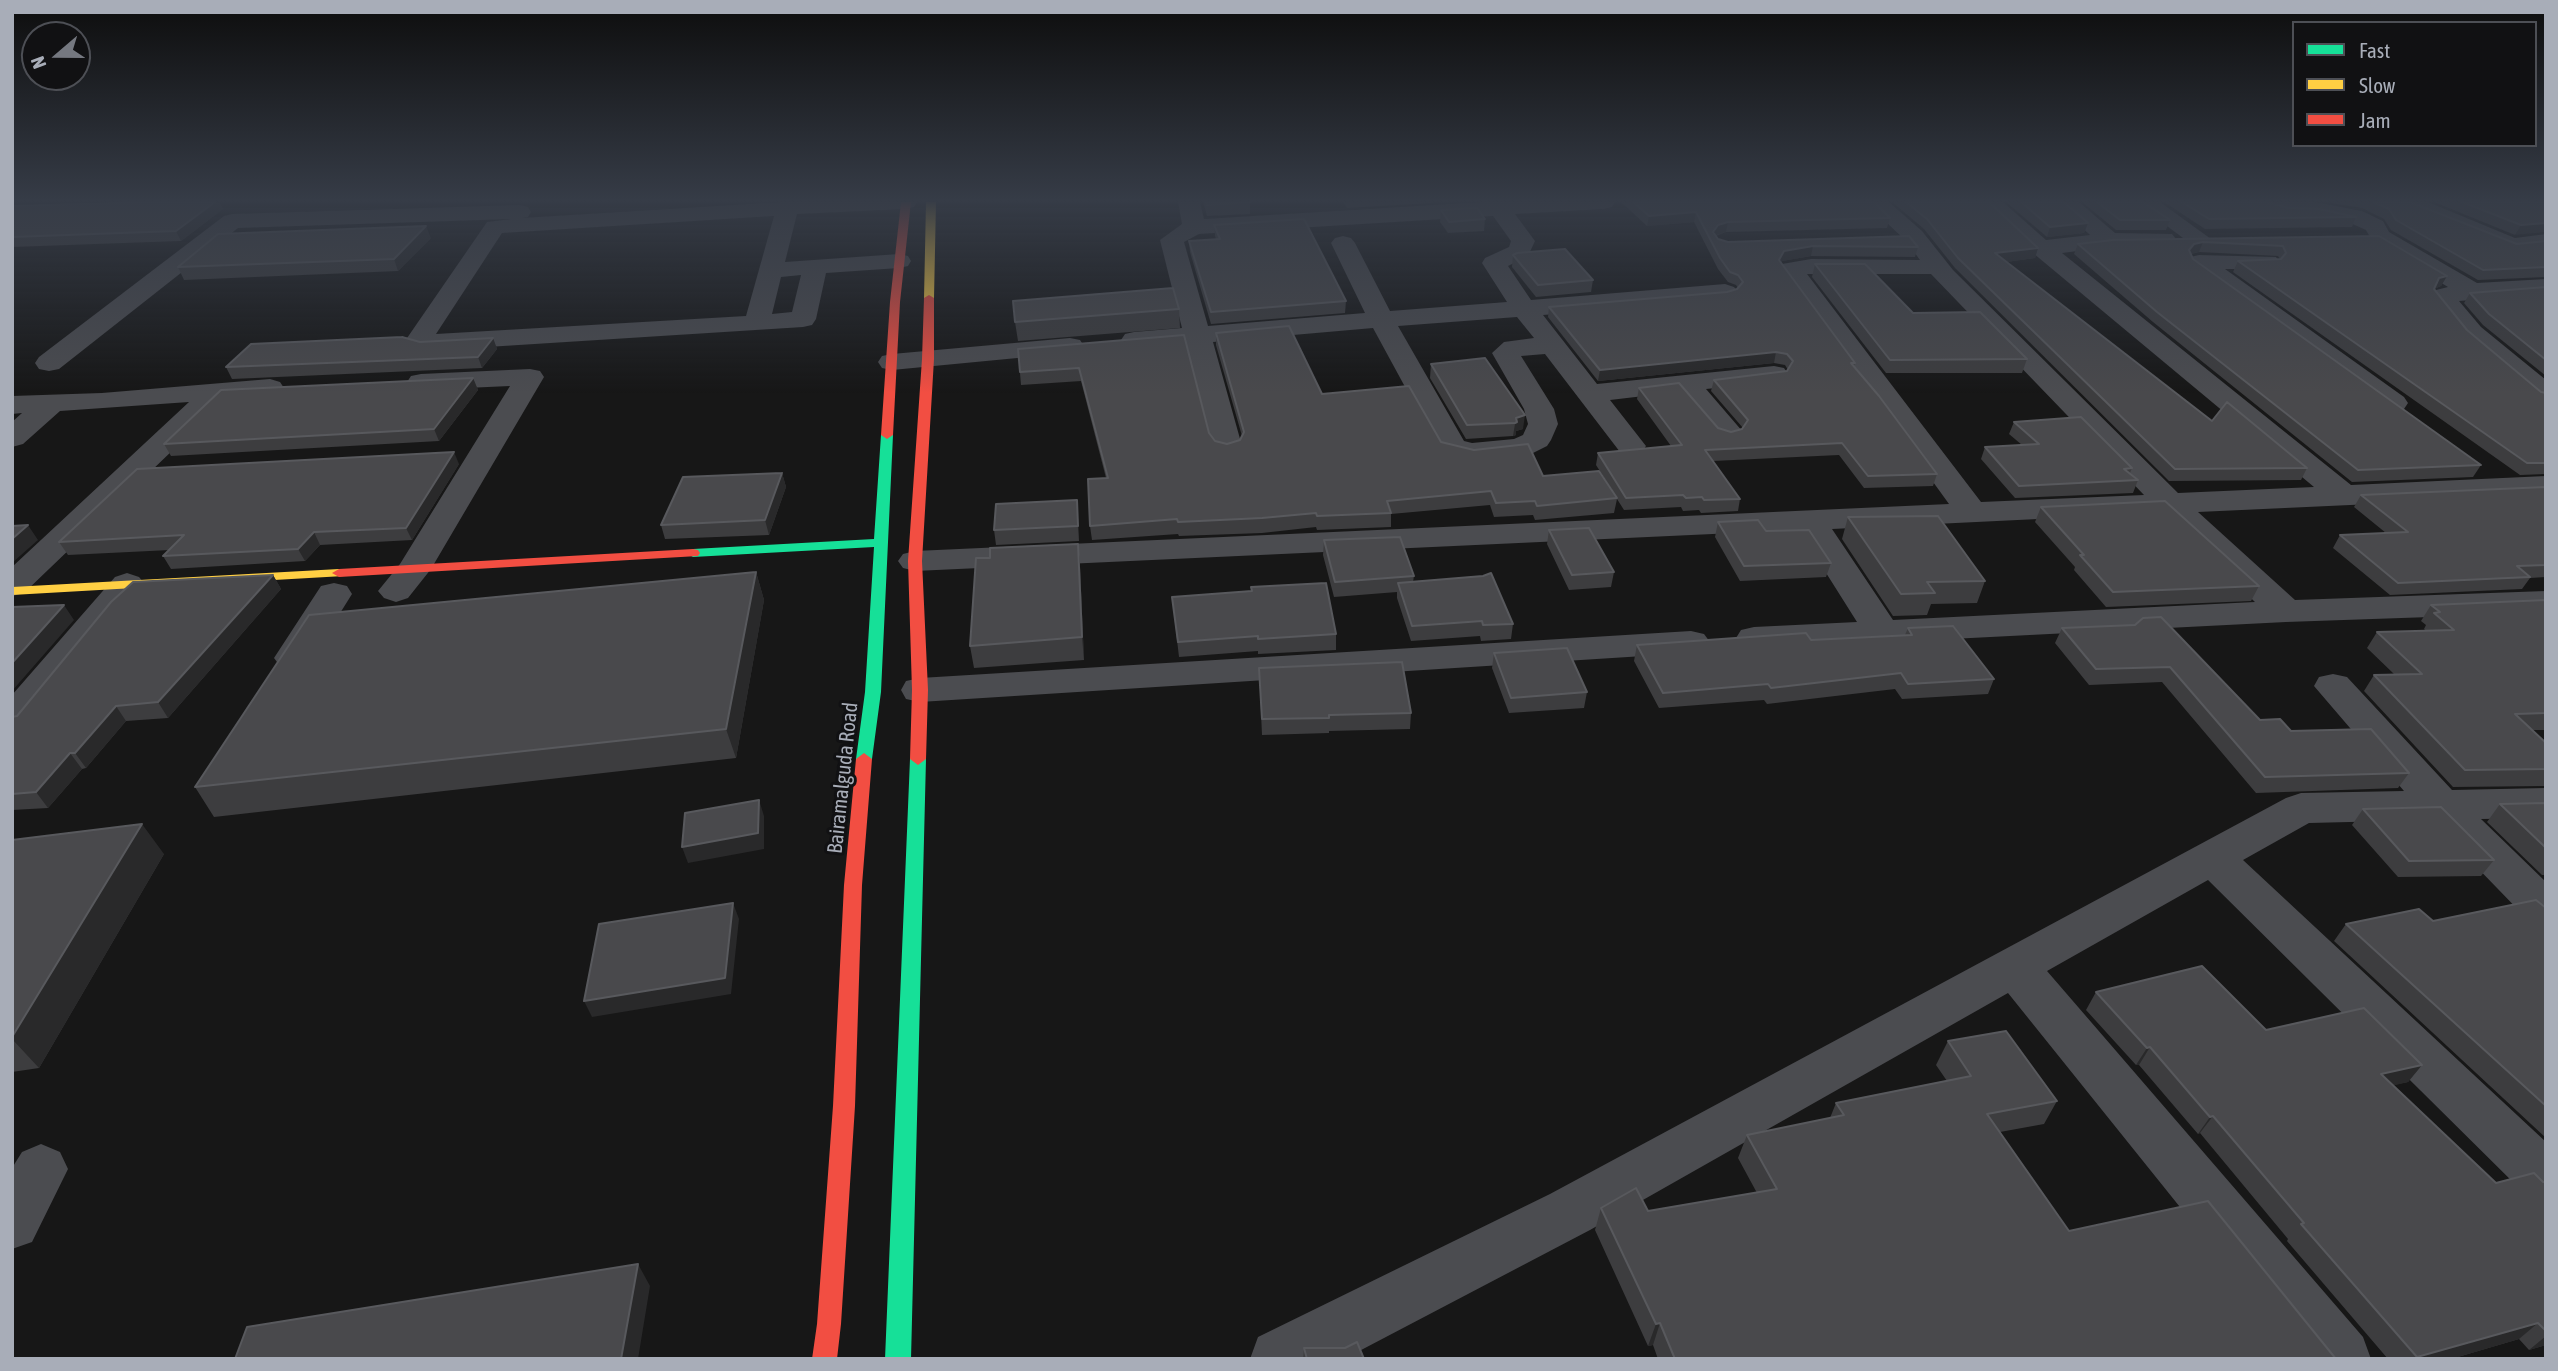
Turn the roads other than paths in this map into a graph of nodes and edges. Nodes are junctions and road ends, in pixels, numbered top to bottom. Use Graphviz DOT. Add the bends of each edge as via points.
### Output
graph roads {
  1 [pos="174,266"];
  2 [pos="468,266"];
  3 [pos="772,266"];
  4 [pos="816,266"];
  5 [pos="899,266"];
  6 [pos="930,266"];
  7 [pos="1179,266"];
  8 [pos="1354,266"];
  9 [pos="1496,266"];
  10 [pos="2063,266"];
  11 [pos="2205,266"];
  12 [pos="2430,266"];
  13 [pos="1938,267"];
  14 [pos="2546,286"];
  15 [pos="2472,291"];
  16 [pos="1724,292"];
  17 [pos="1524,308"];
  18 [pos="1381,320"];
  19 [pos="757,323"];
  20 [pos="1197,334"];
  21 [pos="1553,345"];
  22 [pos="928,359"];
  23 [pos="892,362"];
  24 [pos="49,363"];
  25 [pos="1774,374"];
  26 [pos="1684,382"];
  27 [pos="394,383"];
  28 [pos="299,387"];
  29 [pos="218,391"];
  30 [pos="1590,393"];
  31 [pos="2546,395"];
  32 [pos="50,404"];
  33 [pos="12,405"];
  34 [pos="2413,416"];
  35 [pos="1728,432"];
  36 [pos="12,438"];
  37 [pos="1227,446"];
  38 [pos="1631,446"];
  39 [pos="486,451"];
  40 [pos="446,453"];
  41 [pos="2480,464"];
  42 [pos="174,468"];
  43 [pos="134,470"];
  44 [pos="2546,486"];
  45 [pos="2513,488"];
  46 [pos="2343,495"];
  47 [pos="2169,502"];
  48 [pos="1971,511"];
  49 [pos="1808,517"];
  50 [pos="880,543"];
  51 [pos="915,561"];
  52 [pos="405,586"];
  53 [pos="12,588"];
  54 [pos="330,594"];
  55 [pos="113,600"];
  56 [pos="2546,601"];
  57 [pos="2286,611"];
  58 [pos="1881,630"];
  59 [pos="275,685"];
  60 [pos="2333,686"];
  61 [pos="920,690"];
  62 [pos="12,721"];
  63 [pos="2546,803"];
  64 [pos="2441,805"];
  65 [pos="2211,856"];
  66 [pos="2546,910"];
  67 [pos="2013,965"];
  68 [pos="41,1169"];
  69 [pos="2546,1178"];
  70 [pos="12,1223"];
  71 [pos="824,1359"];
  72 [pos="898,1359"];
  73 [pos="1280,1359"];
  74 [pos="2341,1359"];
  1 -- 24 [label="street"];
  2 -- 19 [label="street" via="418,341"];
  3 -- 19 [label="street"];
  4 -- 19 [label="street" via="803,319"];
  5 -- 23 [label="main road, Bairamalguda Road"];
  6 -- 22 [label="main road"];
  7 -- 20 [label="street"];
  8 -- 18 [label="street"];
  9 -- 17 [label="street"];
  10 -- 46 [label="street"];
  11 -- 34 [label="street"];
  12 -- 15 [label="street"];
  13 -- 47 [label="street"];
  13 -- 48 [label="street" via="1791,269"];
  14 -- 15 [label="street"];
  15 -- 31 [label="street" via="2445,295 2444,299 2472,333"];
  16 -- 17 [label="street"];
  17 -- 18 [label="street"];
  17 -- 21 [label="street"];
  18 -- 20 [label="street"];
  18 -- 21 [label="street" via="1447,441 1461,450 1520,448 1536,440 1543,424 1539,409 1506,353 1514,348"];
  20 -- 22 [label="street"];
  20 -- 37 [label="street"];
  21 -- 30 [label="street"];
  22 -- 23 [label="street"];
  22 -- 51 [label="main road"];
  23 -- 50 [label="main road, Bairamalguda Road"];
  25 -- 26 [label="street"];
  26 -- 30 [label="street"];
  26 -- 35 [label="street"];
  27 -- 39 [label="street" via="530,377"];
  28 -- 29 [label="street"];
  29 -- 32 [label="street"];
  29 -- 43 [label="street"];
  30 -- 38 [label="street"];
  32 -- 33 [label="street"];
  32 -- 36 [label="street"];
  39 -- 40 [label="street"];
  39 -- 52 [label="street"];
  41 -- 45 [label="street"];
  42 -- 43 [label="street"];
  43 -- 53 [label="street"];
  44 -- 45 [label="street"];
  45 -- 46 [label="street"];
  46 -- 47 [label="street"];
  47 -- 48 [label="street"];
  47 -- 57 [label="street"];
  48 -- 49 [label="street"];
  49 -- 51 [label="street"];
  49 -- 58 [label="street"];
  50 -- 52 [label="main road"];
  50 -- 71 [label="main road, Bairamalguda Road" via="871,570 873,692"];
  51 -- 61 [label="main road"];
  52 -- 55 [label="main road"];
  53 -- 55 [label="main road"];
  54 -- 59 [label="street"];
  55 -- 62 [label="street"];
  56 -- 57 [label="street"];
  57 -- 58 [label="street"];
  58 -- 61 [label="street"];
  60 -- 64 [label="street"];
  61 -- 72 [label="main road" via="909,856"];
  63 -- 64 [label="street"];
  64 -- 65 [label="street" via="2301,808"];
  64 -- 66 [label="street"];
  65 -- 67 [label="street"];
  65 -- 69 [label="street"];
  67 -- 73 [label="street" via="1570,1212"];
  67 -- 74 [label="street"];
  68 -- 70 [label="street"];
}
